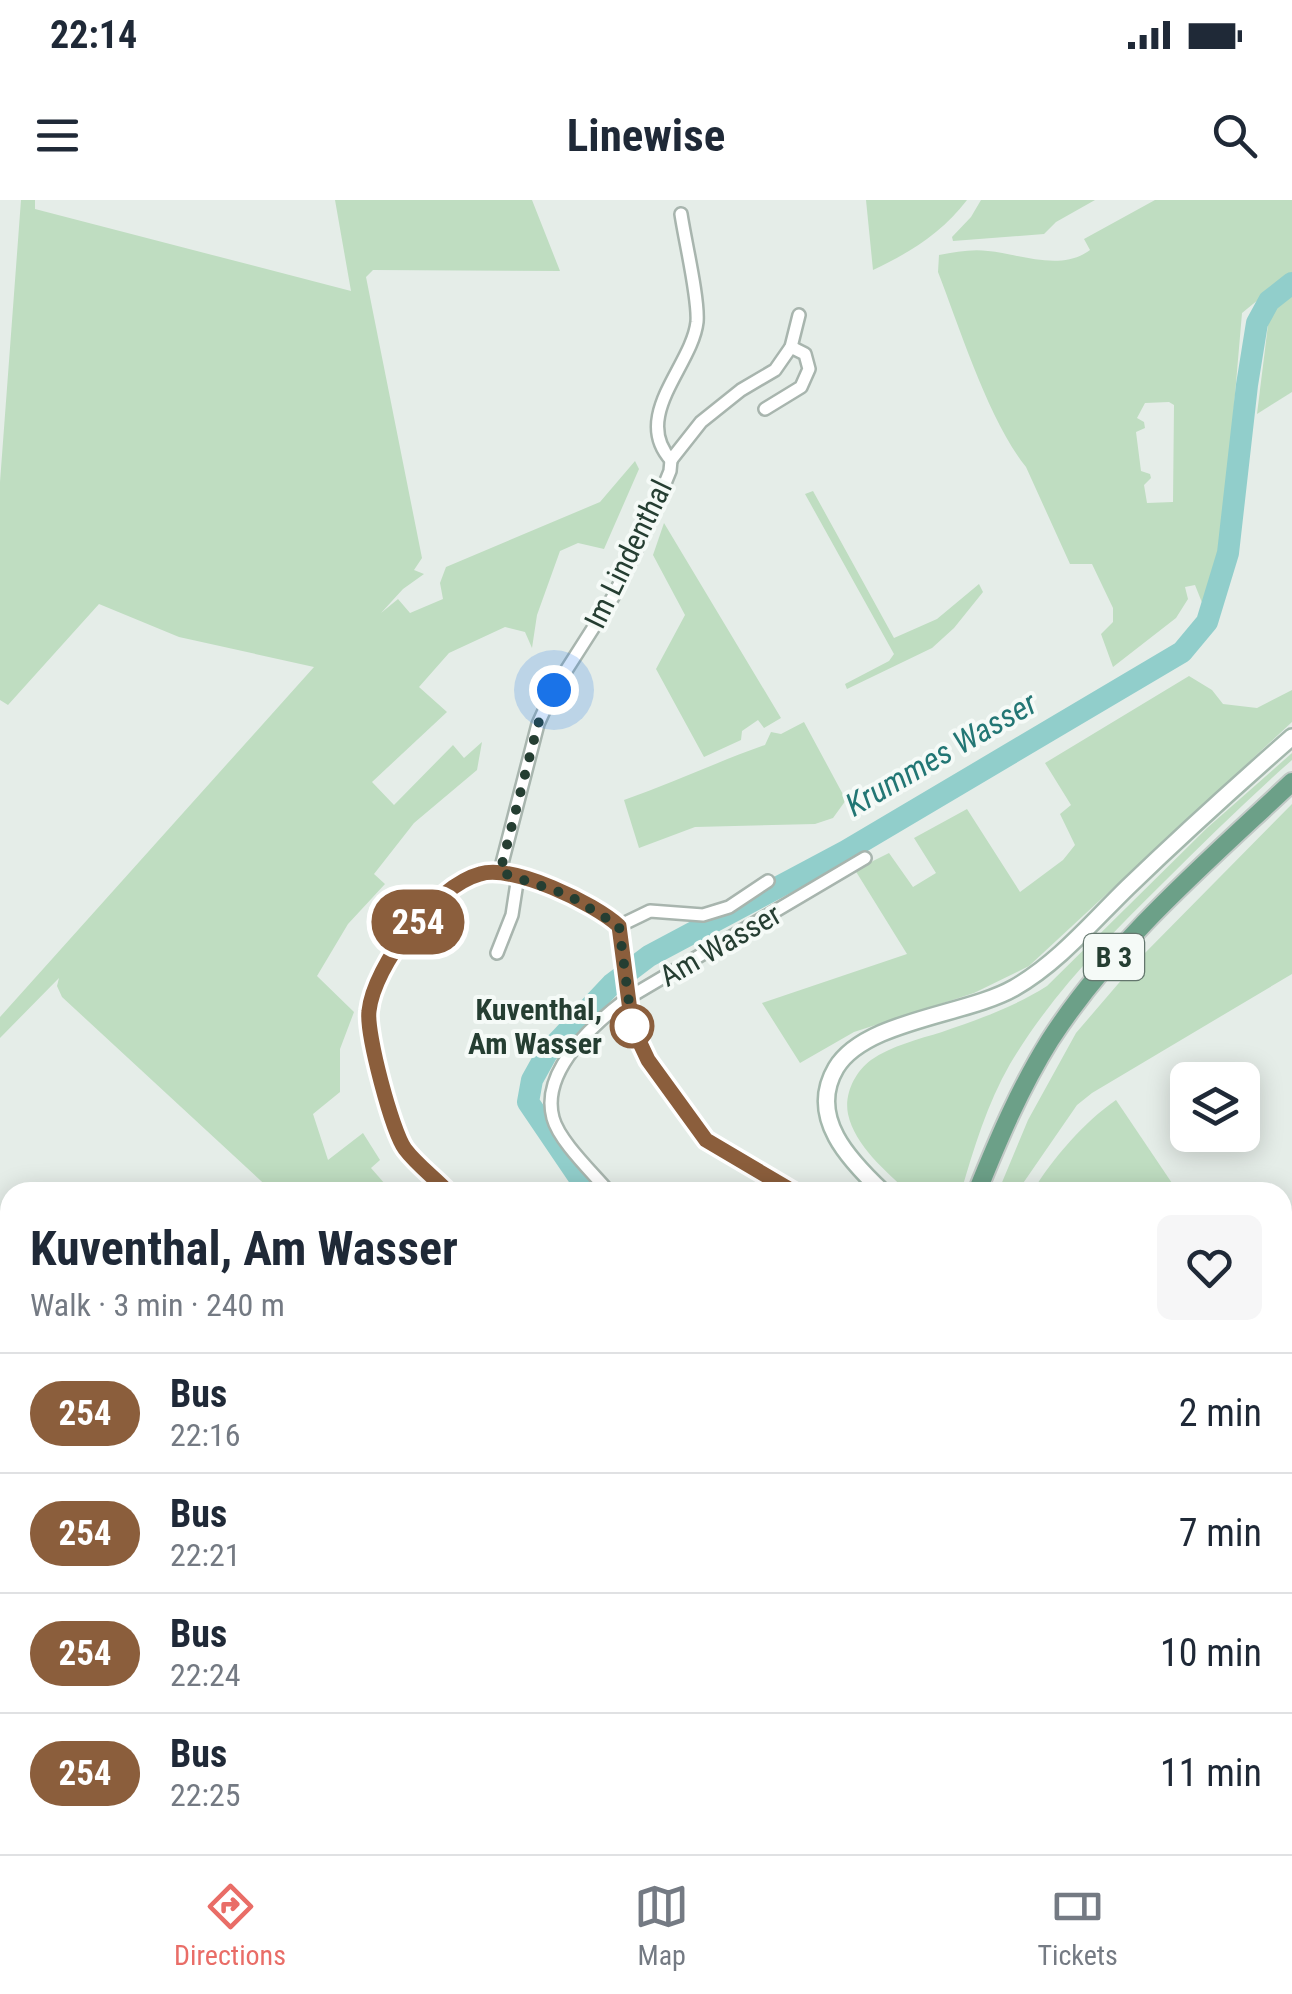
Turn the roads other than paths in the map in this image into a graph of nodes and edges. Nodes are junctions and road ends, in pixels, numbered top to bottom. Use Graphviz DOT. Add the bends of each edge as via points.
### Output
graph roads {
  1 [pos="681,214"];
  2 [pos="799,315"];
  3 [pos="791,347"];
  4 [pos="765,409"];
  5 [pos="671,460"];
  6 [pos="1292,737"];
  7 [pos="1292,782"];
  8 [pos="865,858"];
  9 [pos="500,872"];
  10 [pos="518,876"];
  11 [pos="768,881"];
  12 [pos="619,926"];
  13 [pos="497,953"];
  14 [pos="628,998"];
  15 [pos="438,1182"];
  16 [pos="601,1182"];
  17 [pos="777,1182"];
  18 [pos="873,1182"];
  19 [pos="982,1182"];
  1 -- 5 [label="street" via="697,321 659,413 660,439"];
  2 -- 3 [label="street"];
  3 -- 4 [label="street" via="804,354 809,369 801,387"];
  3 -- 5 [label="street" via="775,370 701,422"];
  5 -- 9 [label="street, Im Lindenthal" via="613,596 538,724"];
  6 -- 18 [label="street" via="1040,970 995,997 882,1034 842,1060 828,1092 832,1130 846,1156"];
  7 -- 19 [label="main road, B 3" via="1089,987 1032,1070"];
  8 -- 14 [label="street, Am Wasser"];
  9 -- 10 [label="street"];
  9 -- 15 [label="street" via="462,882 399,941 368,1014 395,1128 405,1149"];
  10 -- 12 [label="street" via="568,895"];
  10 -- 13 [label="street"];
  11 -- 12 [label="street" via="703,915 650,911"];
  12 -- 14 [label="street"];
  14 -- 16 [label="street, Am Wasser" via="569,1054 552,1108 559,1132"];
  14 -- 17 [label="street" via="648,1060 706,1140"];
}
